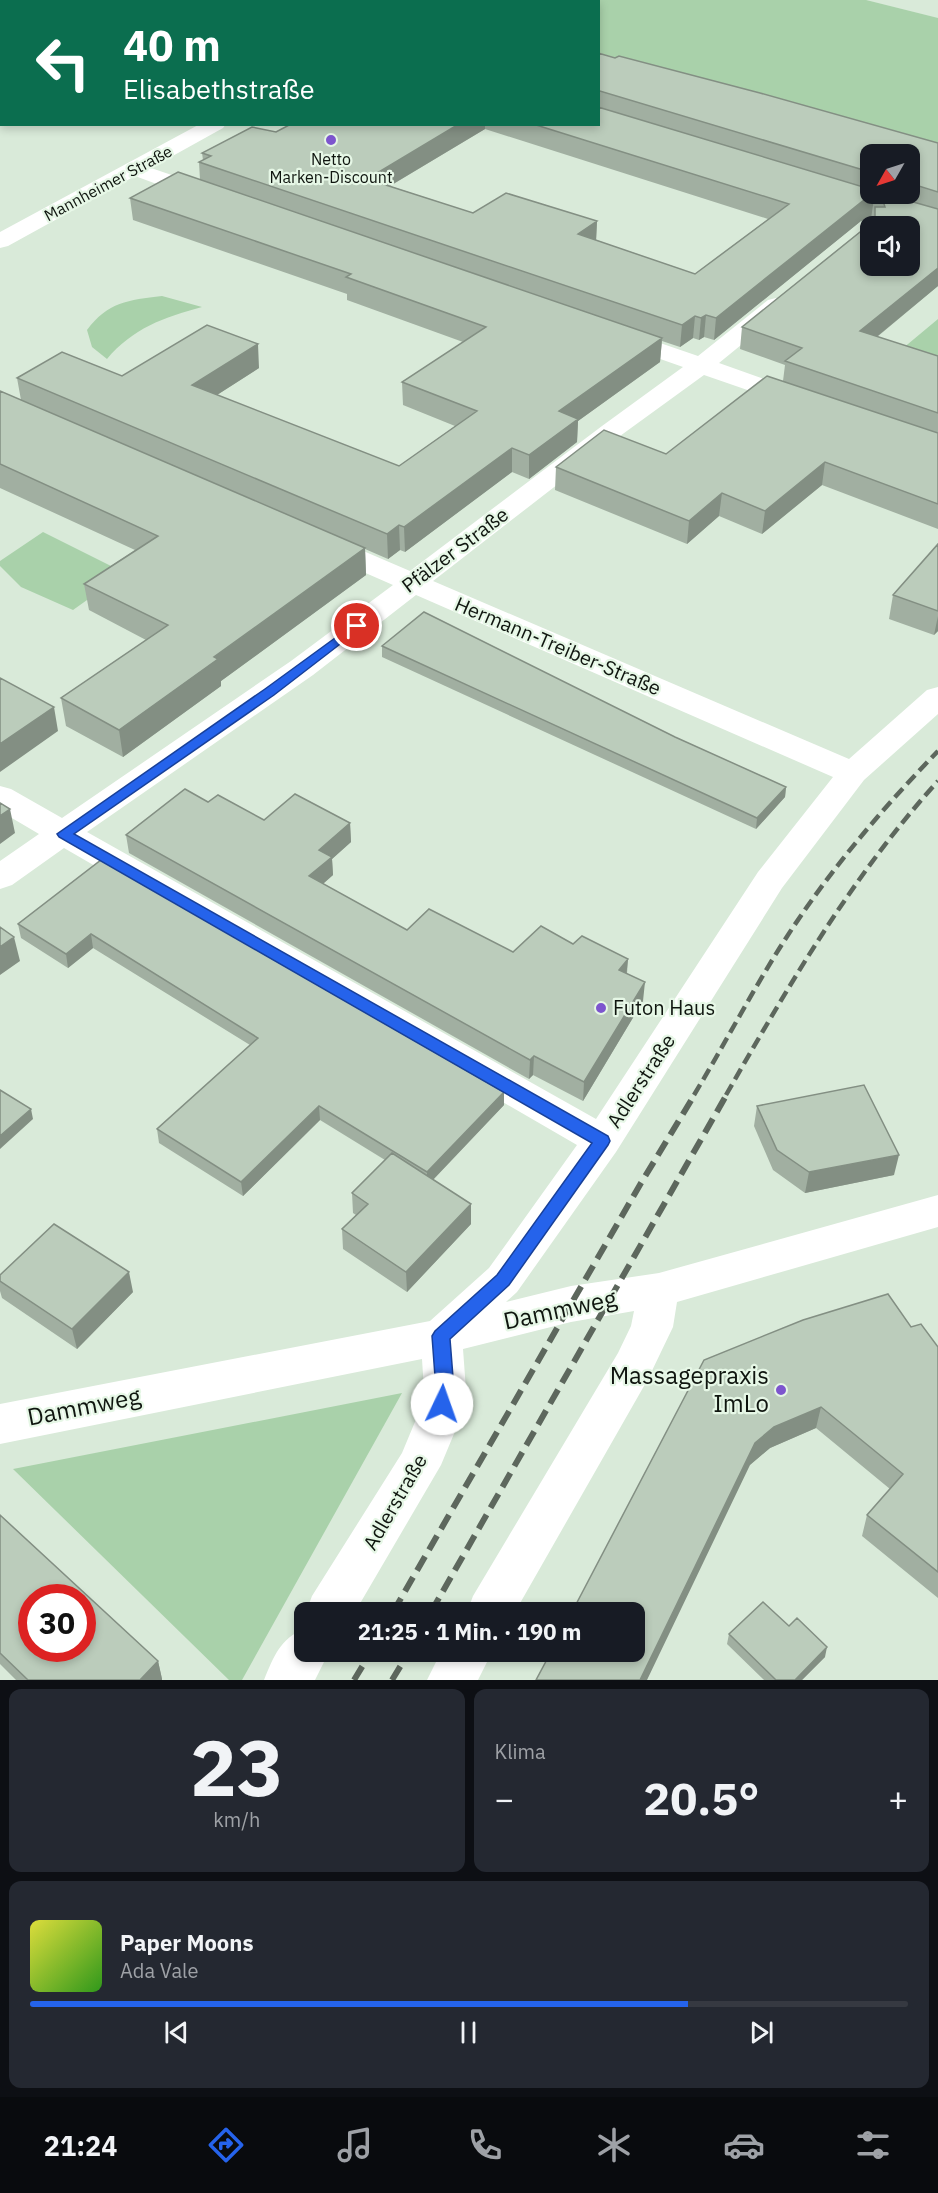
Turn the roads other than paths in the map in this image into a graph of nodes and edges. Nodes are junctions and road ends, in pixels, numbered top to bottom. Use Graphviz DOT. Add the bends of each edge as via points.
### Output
graph roads {
  1 [pos="212,126"];
  2 [pos="132,168"];
  3 [pos="232,204"];
  4 [pos="0,241"];
  5 [pos="790,293"];
  6 [pos="601,331"];
  7 [pos="702,365"];
  8 [pos="822,408"];
  9 [pos="305,536"];
  10 [pos="411,583"];
  11 [pos="938,697"];
  12 [pos="853,773"];
  13 [pos="0,797"];
  14 [pos="64,834"];
  15 [pos="0,877"];
  16 [pos="602,1141"];
  17 [pos="938,1211"];
  18 [pos="652,1297"];
  19 [pos="441,1336"];
  20 [pos="0,1424"];
  21 [pos="335,1602"];
  22 [pos="496,1602"];
  23 [pos="299,1662"];
  24 [pos="462,1662"];
  25 [pos="288,1680"];
  26 [pos="451,1680"];
  1 -- 2 [label="street, Mannheimer Straße"];
  2 -- 3 [label="street"];
  2 -- 4 [label="street, Mannheimer Straße"];
  5 -- 7 [label="street, Pfälzer Straße"];
  6 -- 7 [label="street"];
  7 -- 8 [label="street"];
  7 -- 10 [label="street, Pfälzer Straße"];
  9 -- 10 [label="street, Hermann-Treiber-Straße"];
  10 -- 12 [label="street, Hermann-Treiber-Straße"];
  10 -- 14 [label="street, Pfälzer Straße" via="269,692"];
  11 -- 12 [label="street, Adlerstraße"];
  12 -- 16 [label="street, Adlerstraße" via="770,880"];
  13 -- 14 [label="street"];
  14 -- 15 [label="street, Pfälzer Straße"];
  14 -- 16 [label="street"];
  16 -- 19 [label="street, Adlerstraße" via="503,1280"];
  17 -- 18 [label="street, Dammweg"];
  18 -- 19 [label="street, Dammweg" via="571,1304"];
  18 -- 22 [label="street" via="652,1328 633,1366"];
  19 -- 20 [label="street, Dammweg"];
  19 -- 21 [label="street, Adlerstraße" via="445,1390 439,1417 419,1465"];
  23 -- 25 [label="street"];
  24 -- 26 [label="street"];
}
